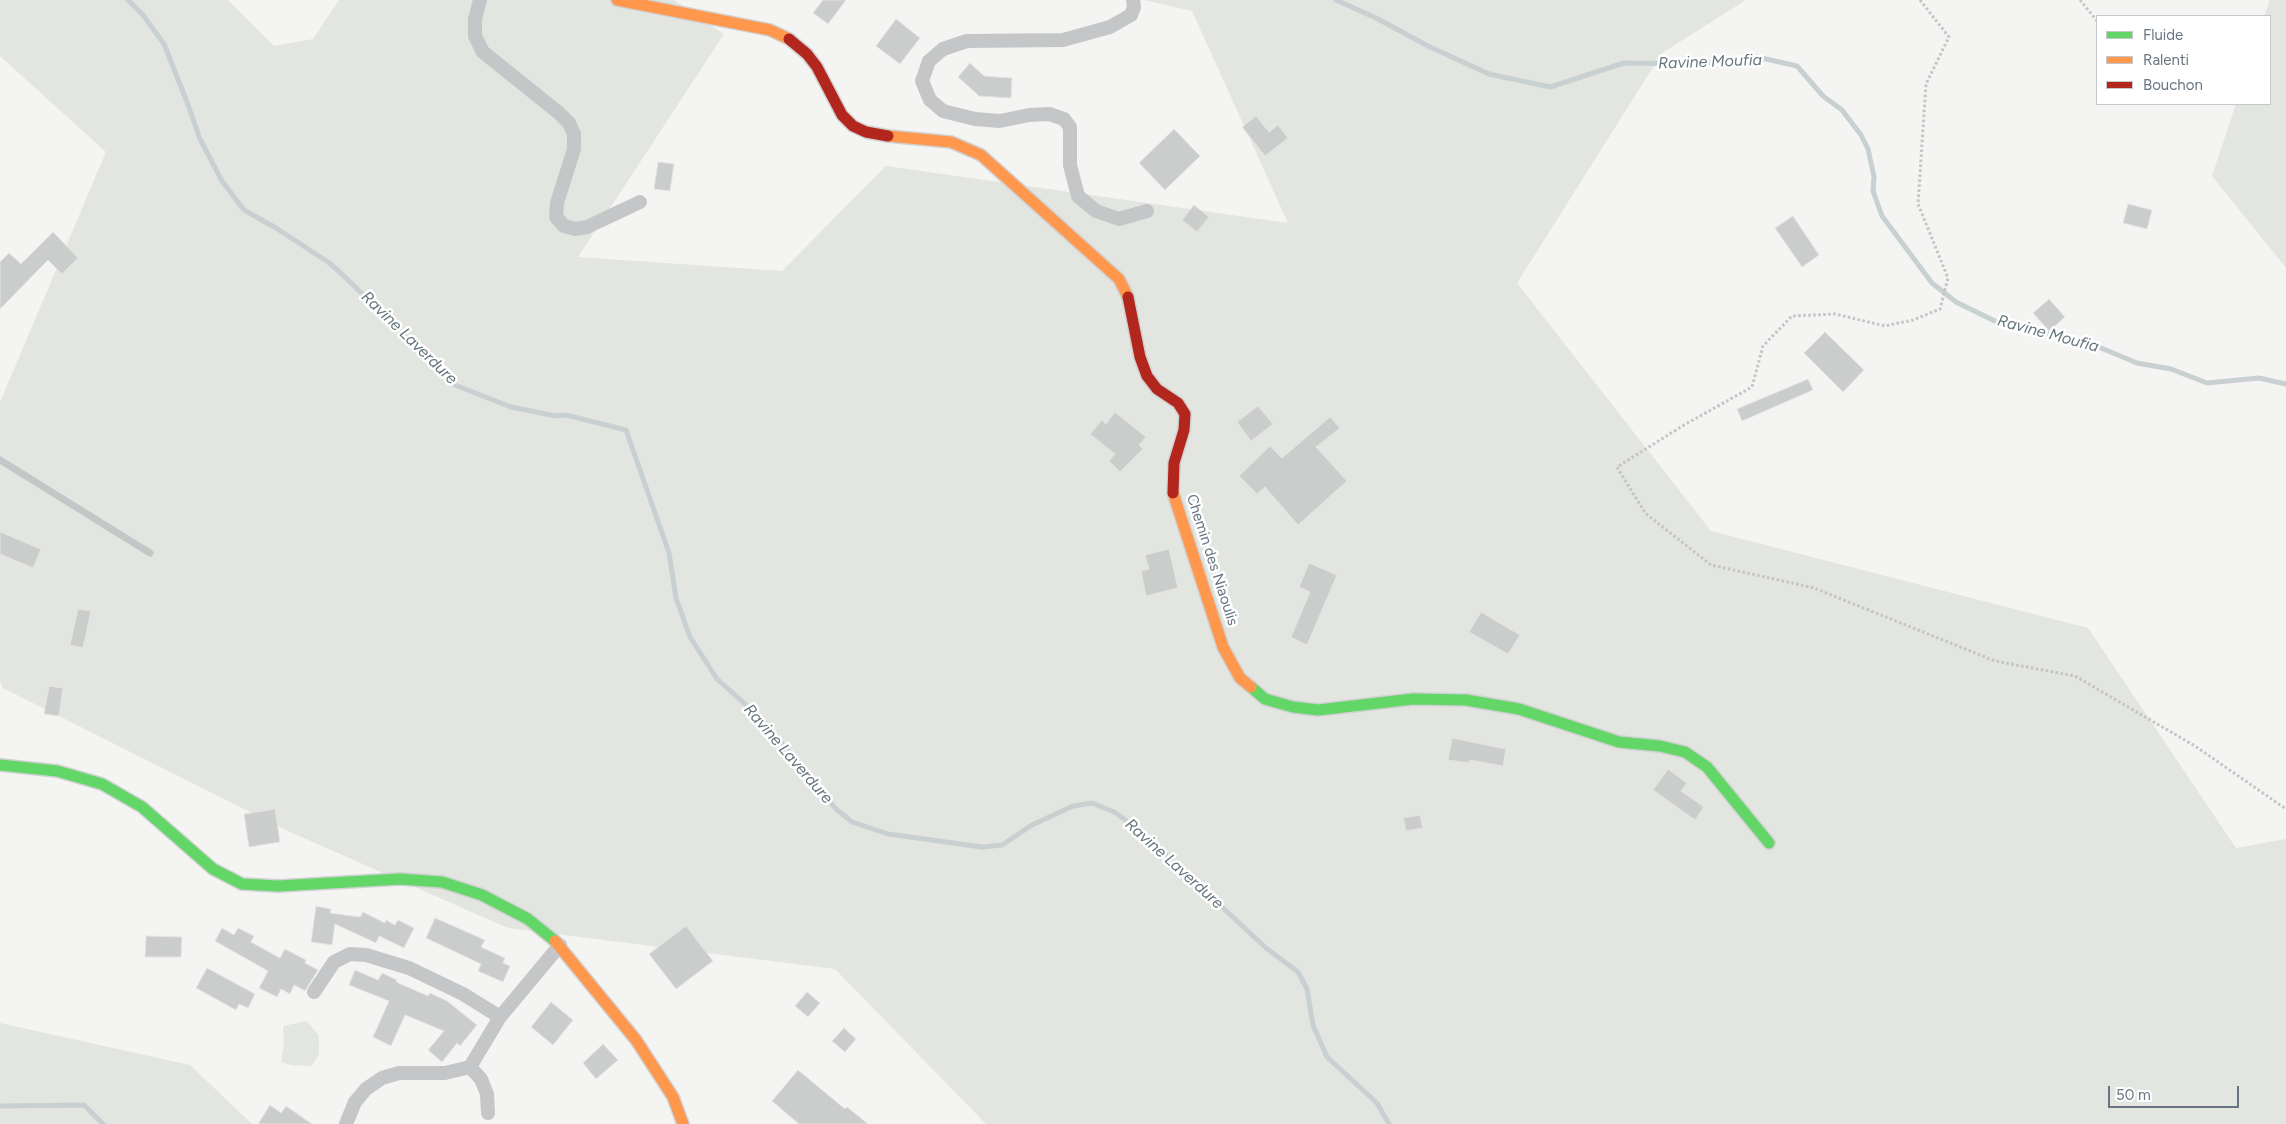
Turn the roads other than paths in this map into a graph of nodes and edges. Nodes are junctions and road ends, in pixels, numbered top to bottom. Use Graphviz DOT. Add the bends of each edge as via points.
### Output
graph roads {
  1 [pos="480,0"];
  2 [pos="617,0"];
  3 [pos="1133,0"];
  4 [pos="640,202"];
  5 [pos="1148,211"];
  6 [pos="0,460"];
  7 [pos="150,553"];
  8 [pos="0,765"];
  9 [pos="1769,843"];
  10 [pos="560,945"];
  11 [pos="314,992"];
  12 [pos="500,1017"];
  13 [pos="470,1067"];
  14 [pos="488,1113"];
  15 [pos="346,1124"];
  16 [pos="684,1124"];
  1 -- 4 [label="street" via="475,36 483,52 559,112 574,134 570,162 556,203 556,217 564,226 575,229"];
  2 -- 9 [label="street, Chemin des Niaoulis" via="770,30 784,36 796,43 817,67 842,115 853,126 879,135 951,142 981,155 1120,279 1130,302 1140,357 1147,376 1185,414 1174,464 1173,495 1223,647 1240,678 1265,699 1318,710 1413,699 1466,700 1519,708 1619,742 1686,752 1707,767"];
  3 -- 5 [label="street" via="1131,14 1110,27 1062,40 968,41 943,49 929,61 922,81 930,100 943,111 1000,121 1049,114 1064,119 1070,127 1070,166 1078,196 1096,211 1119,219"];
  6 -- 7 [label="lane"];
  8 -- 10 [label="street" via="57,771 102,784 142,807 213,869 242,884 278,886 400,879 442,882 482,895 528,918"];
  10 -- 12 [label="street"];
  10 -- 16 [label="street" via="656,1069"];
  11 -- 12 [label="street" via="334,962 350,954 366,955 409,968 463,994"];
  12 -- 13 [label="street"];
  13 -- 14 [label="street" via="481,1079 487,1094"];
  13 -- 15 [label="street" via="445,1073 399,1073 382,1078 355,1102"];
}
